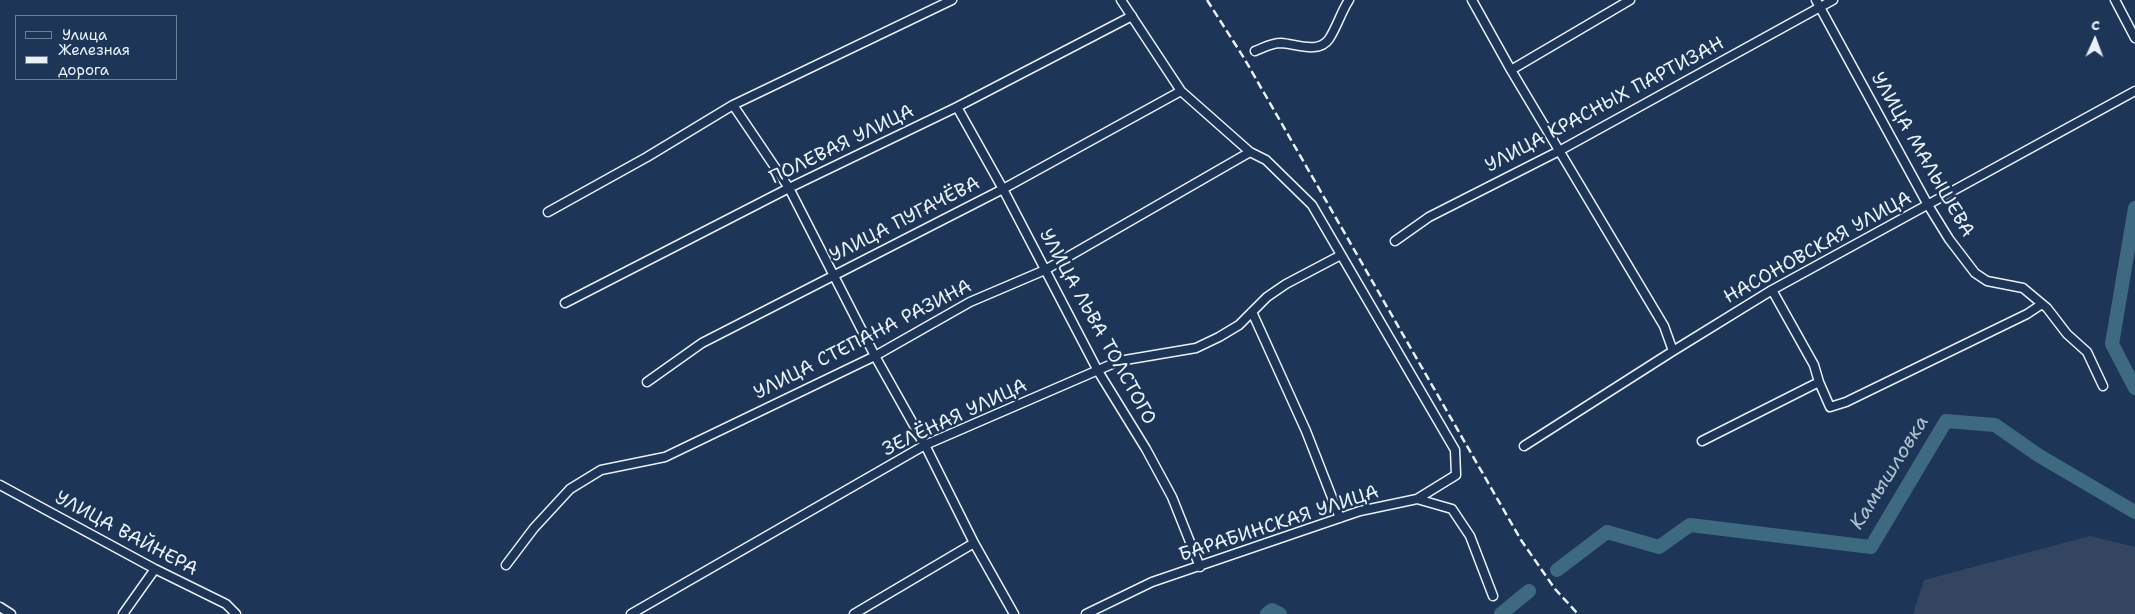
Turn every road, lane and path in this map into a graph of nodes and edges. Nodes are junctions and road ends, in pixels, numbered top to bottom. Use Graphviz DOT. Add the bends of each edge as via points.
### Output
graph roads {
  1 [pos="952,0"];
  2 [pos="1121,0"];
  3 [pos="1349,0"];
  4 [pos="1472,0"];
  5 [pos="1630,0"];
  6 [pos="1832,0"];
  7 [pos="2115,0"];
  8 [pos="1818,4"];
  9 [pos="1132,16"];
  10 [pos="2135,38"];
  11 [pos="1254,51"];
  12 [pos="1510,70"];
  13 [pos="2135,91"];
  14 [pos="1181,92"];
  15 [pos="733,105"];
  16 [pos="957,107"];
  17 [pos="1559,151"];
  18 [pos="1250,152"];
  19 [pos="789,188"];
  20 [pos="1003,189"];
  21 [pos="1928,205"];
  22 [pos="548,212"];
  23 [pos="1395,241"];
  24 [pos="1341,255"];
  25 [pos="1045,270"];
  26 [pos="833,276"];
  27 [pos="1772,290"];
  28 [pos="565,302"];
  29 [pos="2042,304"];
  30 [pos="1252,312"];
  31 [pos="1673,351"];
  32 [pos="875,356"];
  33 [pos="1098,371"];
  34 [pos="647,382"];
  35 [pos="1819,382"];
  36 [pos="2102,386"];
  37 [pos="1702,441"];
  38 [pos="925,445"];
  39 [pos="1524,446"];
  40 [pos="0,485"];
  41 [pos="1418,499"];
  42 [pos="1340,518"];
  43 [pos="974,543"];
  44 [pos="506,565"];
  45 [pos="1200,567"];
  46 [pos="155,569"];
  47 [pos="1493,596"];
  48 [pos="0,607"];
  49 [pos="11,614"];
  50 [pos="123,614"];
  51 [pos="236,614"];
  52 [pos="631,614"];
  53 [pos="854,614"];
  54 [pos="1014,614"];
  55 [pos="1086,614"];
  1 -- 15 [label="street"];
  2 -- 9 [label="street"];
  3 -- 11 [label="street" via="1329,40 1318,46 1280,43"];
  4 -- 12 [label="street"];
  5 -- 12 [label="street"];
  6 -- 8 [label="street, УЛИЦА КРАСНЫХ ПАРТИЗАН"];
  7 -- 10 [label="street"];
  8 -- 17 [label="street, УЛИЦА КРАСНЫХ ПАРТИЗАН"];
  8 -- 21 [label="street, УЛИЦА МАЛЫШЕВА"];
  9 -- 14 [label="street"];
  9 -- 16 [label="street, ПОЛЕВАЯ УЛИЦА"];
  12 -- 17 [label="street"];
  13 -- 21 [label="street, НАСОНОВСКАЯ УЛИЦА"];
  14 -- 18 [label="street"];
  14 -- 20 [label="street, УЛИЦА ПУГАЧЁВА"];
  15 -- 19 [label="street"];
  15 -- 22 [label="street"];
  16 -- 19 [label="street, ПОЛЕВАЯ УЛИЦА"];
  16 -- 20 [label="street, УЛИЦА ЛЬВА ТОЛСТОГО"];
  17 -- 23 [label="street, УЛИЦА КРАСНЫХ ПАРТИЗАН" via="1429,217"];
  17 -- 31 [label="street" via="1664,326"];
  18 -- 24 [label="street" via="1266,160 1312,205"];
  18 -- 25 [label="street, УЛИЦА СТЕПАНА РАЗИНА"];
  19 -- 26 [label="street"];
  19 -- 28 [label="street, ПОЛЕВАЯ УЛИЦА"];
  20 -- 25 [label="street, УЛИЦА ЛЬВА ТОЛСТОГО"];
  20 -- 26 [label="street, УЛИЦА ПУГАЧЁВА"];
  21 -- 27 [label="street, НАСОНОВСКАЯ УЛИЦА"];
  21 -- 29 [label="street, УЛИЦА МАЛЫШЕВА" via="1975,273 1987,281 2023,288"];
  24 -- 30 [label="street, ЗЕЛЁНАЯ УЛИЦА" via="1267,296"];
  24 -- 41 [label="street" via="1455,450 1456,475"];
  25 -- 32 [label="street, УЛИЦА СТЕПАНА РАЗИНА" via="970,302"];
  25 -- 33 [label="street, УЛИЦА ЛЬВА ТОЛСТОГО"];
  26 -- 32 [label="street"];
  26 -- 34 [label="street, УЛИЦА ПУГАЧЁВА" via="702,343"];
  27 -- 31 [label="street, НАСОНОВСКАЯ УЛИЦА"];
  27 -- 35 [label="street" via="1814,365"];
  29 -- 35 [label="street" via="1846,402 1830,407"];
  29 -- 36 [label="street, УЛИЦА МАЛЫШЕВА" via="2087,352"];
  30 -- 33 [label="street, ЗЕЛЁНАЯ УЛИЦА" via="1239,325 1196,348 1118,361"];
  30 -- 42 [label="street" via="1306,431"];
  31 -- 39 [label="street, НАСОНОВСКАЯ УЛИЦА"];
  32 -- 38 [label="street"];
  32 -- 44 [label="street, УЛИЦА СТЕПАНА РАЗИНА" via="665,457 601,470 570,489"];
  33 -- 38 [label="street, ЗЕЛЁНАЯ УЛИЦА"];
  33 -- 45 [label="street, УЛИЦА ЛЬВА ТОЛСТОГО" via="1172,497"];
  35 -- 37 [label="street"];
  38 -- 43 [label="street"];
  38 -- 52 [label="street, ЗЕЛЁНАЯ УЛИЦА"];
  40 -- 46 [label="street, УЛИЦА ВАЙНЕРА"];
  41 -- 42 [label="street, БАРАБИНСКАЯ УЛИЦА"];
  41 -- 47 [label="street, БАРАБИНСКАЯ УЛИЦА" via="1452,509 1470,536"];
  42 -- 45 [label="street, БАРАБИНСКАЯ УЛИЦА"];
  43 -- 53 [label="street"];
  43 -- 54 [label="street"];
  45 -- 55 [label="street, БАРАБИНСКАЯ УЛИЦА" via="1152,582"];
  46 -- 50 [label="street"];
  46 -- 51 [label="street, УЛИЦА ВАЙНЕРА" via="226,604"];
  48 -- 49 [label="street"];
}
